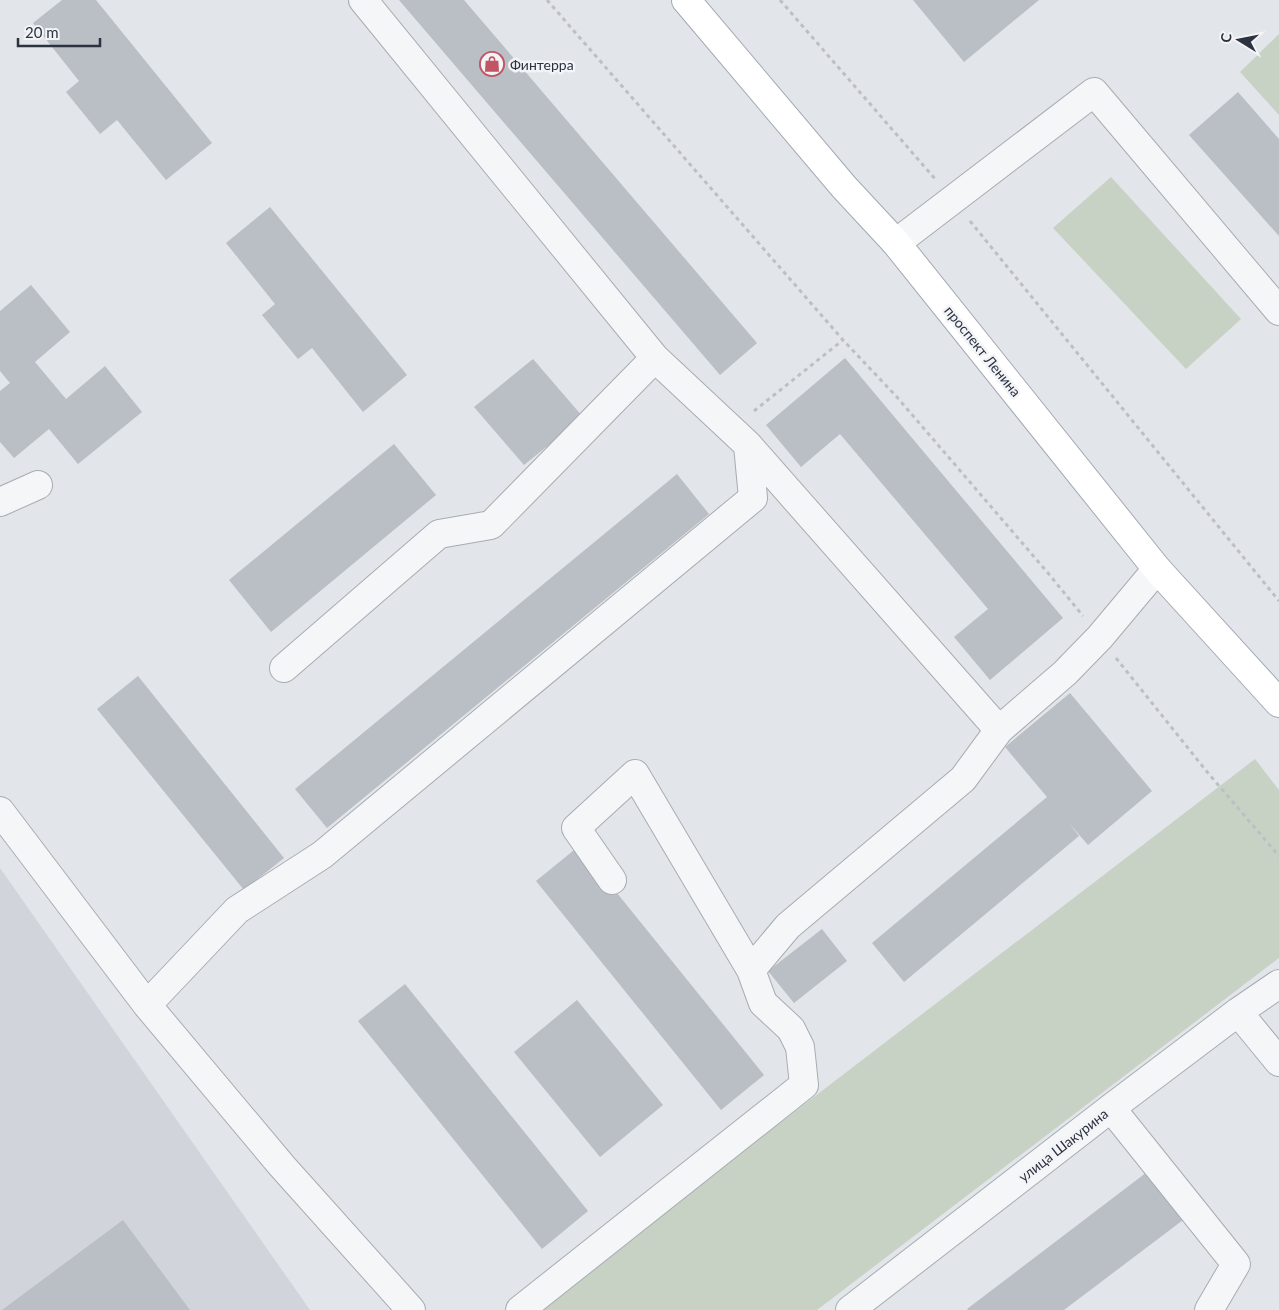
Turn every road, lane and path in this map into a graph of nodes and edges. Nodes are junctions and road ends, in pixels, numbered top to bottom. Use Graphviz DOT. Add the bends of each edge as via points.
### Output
graph roads {
  1 [pos="363,0"];
  2 [pos="547,0"];
  3 [pos="686,0"];
  4 [pos="780,0"];
  5 [pos="953,200"];
  6 [pos="896,243"];
  7 [pos="1279,311"];
  8 [pos="843,340"];
  9 [pos="655,358"];
  10 [pos="740,437"];
  11 [pos="38,484"];
  12 [pos="0,502"];
  13 [pos="1157,569"];
  14 [pos="1279,601"];
  15 [pos="1100,637"];
  16 [pos="284,668"];
  17 [pos="1279,703"];
  18 [pos="998,730"];
  19 [pos="0,811"];
  20 [pos="1279,856"];
  21 [pos="612,880"];
  22 [pos="751,970"];
  23 [pos="1279,984"];
  24 [pos="147,1006"];
  25 [pos="1238,1012"];
  26 [pos="1279,1062"];
  27 [pos="1111,1108"];
  28 [pos="411,1310"];
  29 [pos="520,1310"];
  30 [pos="850,1310"];
  31 [pos="1209,1310"];
  1 -- 9 [label="street"];
  2 -- 8 [label="path"];
  3 -- 6 [label="main road, проспект Ленина" via="844,187"];
  4 -- 5 [label="path"];
  5 -- 6 [label="street"];
  5 -- 7 [label="street" via="1094,92"];
  5 -- 14 [label="path"];
  6 -- 13 [label="main road, проспект Ленина"];
  8 -- 10 [label="path"];
  8 -- 15 [label="path" via="902,403"];
  9 -- 10 [label="street"];
  9 -- 16 [label="street" via="491,524 440,534"];
  10 -- 18 [label="street"];
  10 -- 24 [label="street" via="754,498 322,855 237,910"];
  11 -- 12 [label="street"];
  13 -- 15 [label="street"];
  13 -- 17 [label="main road, проспект Ленина"];
  15 -- 18 [label="street" via="1065,673"];
  15 -- 20 [label="path"];
  18 -- 22 [label="street" via="963,779 788,926"];
  19 -- 24 [label="street"];
  21 -- 22 [label="street" via="576,828 635,774"];
  22 -- 29 [label="street" via="763,1003 791,1029 800,1047 804,1085"];
  23 -- 25 [label="street, улица Шакурина"];
  24 -- 28 [label="street" via="282,1166"];
  25 -- 26 [label="street"];
  25 -- 27 [label="street, улица Шакурина"];
  27 -- 30 [label="street, улица Шакурина"];
  27 -- 31 [label="street" via="1236,1264"];
}
